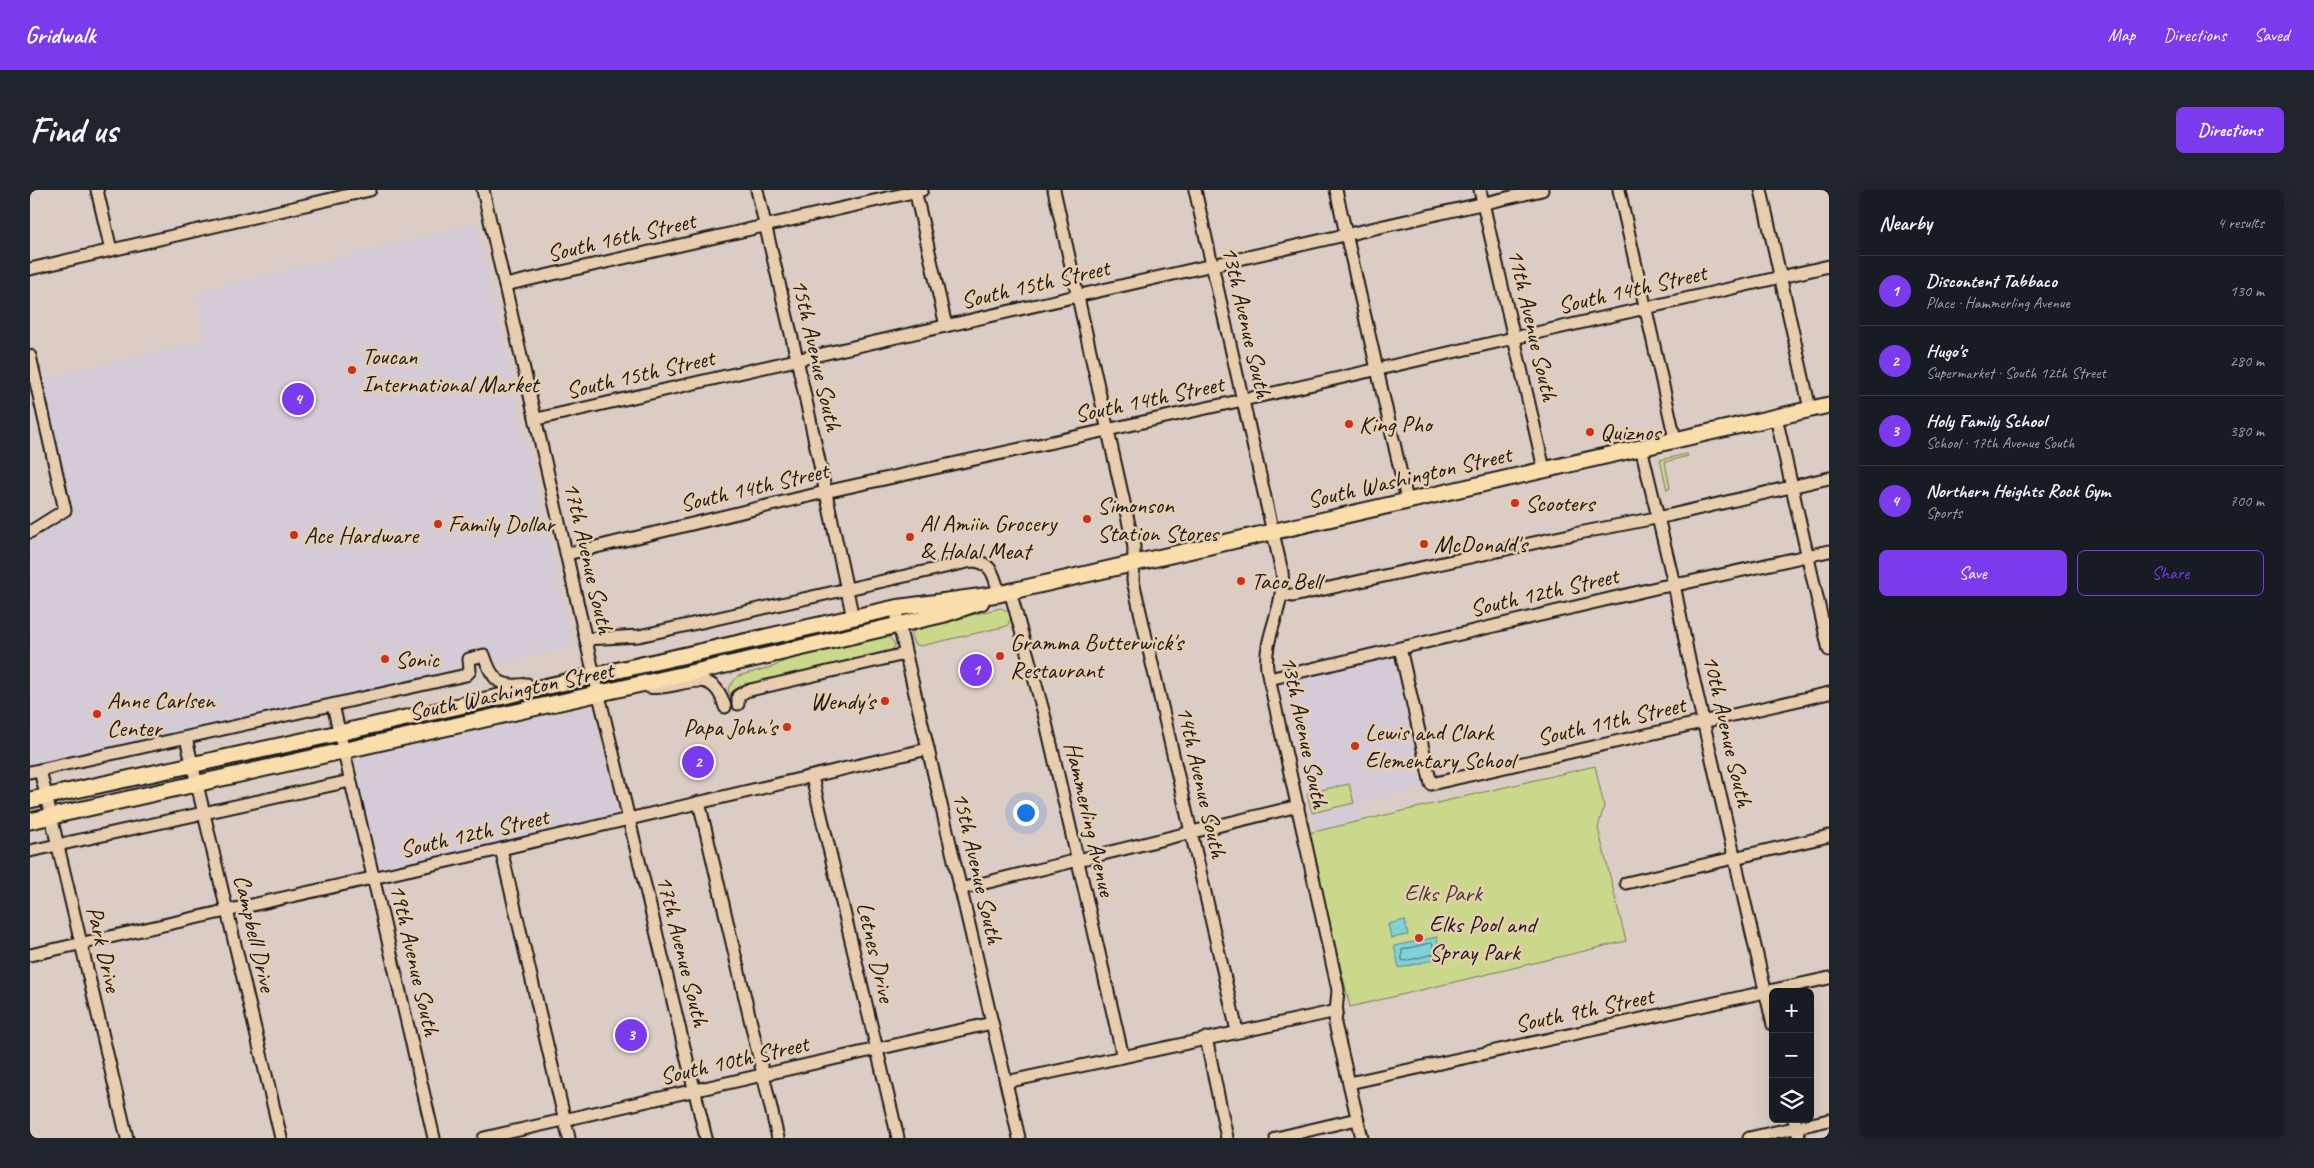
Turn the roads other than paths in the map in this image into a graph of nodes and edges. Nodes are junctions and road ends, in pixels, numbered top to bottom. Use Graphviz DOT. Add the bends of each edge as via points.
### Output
graph roads {
  1 [pos="97,190"];
  2 [pos="370,190"];
  3 [pos="483,190"];
  4 [pos="757,190"];
  5 [pos="918,190"];
  6 [pos="1054,190"];
  7 [pos="1195,190"];
  8 [pos="1336,190"];
  9 [pos="1480,190"];
  10 [pos="1542,190"];
  11 [pos="1619,190"];
  12 [pos="1761,190"];
  13 [pos="1483,203"];
  14 [pos="765,226"];
  15 [pos="1347,235"];
  16 [pos="111,250"];
  17 [pos="1212,265"];
  18 [pos="1829,266"];
  19 [pos="30,269"];
  20 [pos="1781,278"];
  21 [pos="505,285"];
  22 [pos="1078,296"];
  23 [pos="1646,308"];
  24 [pos="946,326"];
  25 [pos="1514,338"];
  26 [pos="30,356"];
  27 [pos="797,359"];
  28 [pos="1377,369"];
  29 [pos="34,396"];
  30 [pos="1243,400"];
  31 [pos="1829,405"];
  32 [pos="1810,409"];
  33 [pos="1776,417"];
  34 [pos="537,419"];
  35 [pos="1108,430"];
  36 [pos="1675,439"];
  37 [pos="1641,448"];
  38 [pos="1544,469"];
  39 [pos="1829,478"];
  40 [pos="1793,486"];
  41 [pos="826,492"];
  42 [pos="1407,500"];
  43 [pos="1657,518"];
  44 [pos="30,532"];
  45 [pos="1273,532"];
  46 [pos="1829,551"];
  47 [pos="567,554"];
  48 [pos="1808,556"];
  49 [pos="1135,562"];
  50 [pos="1674,584"];
  51 [pos="846,589"];
  52 [pos="1005,592"];
  53 [pos="1281,594"];
  54 [pos="894,608"];
  55 [pos="853,618"];
  56 [pos="898,625"];
  57 [pos="586,639"];
  58 [pos="1400,648"];
  59 [pos="1829,650"];
  60 [pos="905,654"];
  61 [pos="595,676"];
  62 [pos="1269,679"];
  63 [pos="562,683"];
  64 [pos="642,685"];
  65 [pos="1829,693"];
  66 [pos="599,695"];
  67 [pos="738,704"];
  68 [pos="333,705"];
  69 [pos="725,707"];
  70 [pos="1703,721"];
  71 [pos="339,734"];
  72 [pos="186,738"];
  73 [pos="928,749"];
  74 [pos="344,751"];
  75 [pos="193,765"];
  76 [pos="35,771"];
  77 [pos="812,776"];
  78 [pos="350,781"];
  79 [pos="198,784"];
  80 [pos="46,797"];
  81 [pos="30,800"];
  82 [pos="699,802"];
  83 [pos="1298,806"];
  84 [pos="204,812"];
  85 [pos="51,817"];
  86 [pos="629,818"];
  87 [pos="30,822"];
  88 [pos="1192,833"];
  89 [pos="1829,836"];
  90 [pos="57,845"];
  91 [pos="501,849"];
  92 [pos="30,851"];
  93 [pos="1735,856"];
  94 [pos="1078,860"];
  95 [pos="374,878"];
  96 [pos="1626,882"];
  97 [pos="960,889"];
  98 [pos="228,911"];
  99 [pos="82,944"];
  100 [pos="30,955"];
  101 [pos="1829,978"];
  102 [pos="1765,992"];
  103 [pos="1769,1008"];
  104 [pos="1337,1010"];
  105 [pos="992,1023"];
  106 [pos="1238,1031"];
  107 [pos="1206,1038"];
  108 [pos="877,1050"];
  109 [pos="1123,1058"];
  110 [pos="762,1075"];
  111 [pos="1006,1082"];
  112 [pos="1349,1083"];
  113 [pos="695,1090"];
  114 [pos="1357,1119"];
  115 [pos="565,1120"];
  116 [pos="1829,1120"];
  117 [pos="1796,1128"];
  118 [pos="127,1138"];
  119 [pos="281,1138"];
  120 [pos="434,1138"];
  121 [pos="484,1138"];
  122 [pos="569,1138"];
  123 [pos="706,1138"];
  124 [pos="778,1138"];
  125 [pos="898,1138"];
  126 [pos="1019,1138"];
  127 [pos="1227,1138"];
  128 [pos="1276,1138"];
  129 [pos="1362,1138"];
  130 [pos="1749,1138"];
  1 -- 16 [label="street"];
  2 -- 16 [label="street"];
  3 -- 21 [label="street, 17th Avenue South"];
  4 -- 14 [label="street, 15th Avenue South"];
  5 -- 14 [label="street, South 16th Street"];
  5 -- 24 [label="street"];
  6 -- 22 [label="street, 14th Avenue South"];
  7 -- 17 [label="street, 13th Avenue South"];
  8 -- 15 [label="street"];
  9 -- 13 [label="street, 11th Avenue South"];
  10 -- 13 [label="street, South 15th Street"];
  11 -- 23 [label="street"];
  12 -- 20 [label="street"];
  13 -- 15 [label="street, South 15th Street"];
  13 -- 25 [label="street, 11th Avenue South"];
  14 -- 21 [label="street, South 16th Street"];
  14 -- 27 [label="street, 15th Avenue South"];
  15 -- 17 [label="street, South 15th Street"];
  15 -- 28 [label="street"];
  16 -- 19 [label="street"];
  17 -- 22 [label="street, South 15th Street"];
  17 -- 30 [label="street, 13th Avenue South"];
  18 -- 20 [label="street, South 14th Street"];
  20 -- 23 [label="street, South 14th Street"];
  20 -- 32 [label="street"];
  21 -- 34 [label="street, 17th Avenue South"];
  22 -- 24 [label="street, South 15th Street"];
  22 -- 35 [label="street, 14th Avenue South"];
  23 -- 25 [label="street, South 14th Street"];
  23 -- 36 [label="street"];
  24 -- 27 [label="street, South 15th Street"];
  25 -- 28 [label="street, South 14th Street"];
  25 -- 38 [label="street, 11th Avenue South"];
  26 -- 29 [label="street"];
  27 -- 34 [label="street, South 15th Street"];
  27 -- 41 [label="street, 15th Avenue South"];
  28 -- 30 [label="street, South 14th Street"];
  28 -- 42 [label="street"];
  29 -- 44 [label="street" via="65,510"];
  30 -- 35 [label="street, South 14th Street"];
  30 -- 45 [label="street, 13th Avenue South"];
  31 -- 32 [label="main road, South Washington Street"];
  32 -- 33 [label="main road, South Washington Street"];
  33 -- 36 [label="main road, South Washington Street"];
  33 -- 40 [label="street"];
  34 -- 47 [label="street, 17th Avenue South"];
  35 -- 41 [label="street, South 14th Street"];
  35 -- 49 [label="street, 14th Avenue South"];
  36 -- 37 [label="main road, South Washington Street"];
  37 -- 38 [label="main road, South Washington Street"];
  37 -- 43 [label="street, 10th Avenue South"];
  38 -- 42 [label="main road, South Washington Street"];
  39 -- 40 [label="street"];
  40 -- 43 [label="street"];
  40 -- 48 [label="street"];
  41 -- 47 [label="street, South 14th Street"];
  41 -- 51 [label="street, 15th Avenue South"];
  42 -- 45 [label="main road, South Washington Street"];
  43 -- 50 [label="street, 10th Avenue South"];
  43 -- 53 [label="street" via="1293,596"];
  45 -- 49 [label="main road, South Washington Street"];
  45 -- 53 [label="street, 13th Avenue South" via="1282,572"];
  46 -- 48 [label="street, South 12th Street"];
  47 -- 57 [label="street, 17th Avenue South"];
  48 -- 50 [label="street, South 12th Street"];
  48 -- 59 [label="street"];
  49 -- 52 [label="main road, South Washington Street"];
  49 -- 88 [label="street, 14th Avenue South" via="1133,581"];
  50 -- 58 [label="street, South 12th Street"];
  50 -- 70 [label="street, 10th Avenue South"];
  51 -- 52 [label="street, Hammerling Avenue" via="979,561 988,566"];
  51 -- 55 [label="street, 15th Avenue South"];
  51 -- 57 [label="street" via="639,636"];
  52 -- 54 [label="main road, South Washington Street"];
  52 -- 56 [label="main road, South Washington Street" via="945,614"];
  52 -- 94 [label="street, Hammerling Avenue" via="1044,714"];
  53 -- 62 [label="street, 13th Avenue South" via="1266,651"];
  54 -- 55 [label="main road, South Washington Street"];
  54 -- 56 [label="street, 15th Avenue South"];
  55 -- 61 [label="main road, South Washington Street"];
  56 -- 60 [label="street, 15th Avenue South"];
  56 -- 64 [label="main road, South Washington Street"];
  57 -- 61 [label="street, 17th Avenue South"];
  58 -- 62 [label="street, South 12th Street"];
  58 -- 70 [label="street, South 11th Street" via="1431,784"];
  60 -- 67 [label="street" via="746,691 738,696"];
  60 -- 73 [label="street, 15th Avenue South"];
  61 -- 63 [label="main road, South Washington Street"];
  61 -- 66 [label="street, 17th Avenue South"];
  62 -- 83 [label="street, 13th Avenue South"];
  63 -- 68 [label="street" via="504,684 492,676 484,655 469,659 470,671 466,675"];
  63 -- 71 [label="main road, South Washington Street"];
  64 -- 66 [label="main road, South Washington Street"];
  64 -- 69 [label="street" via="658,688 703,681 716,688"];
  65 -- 70 [label="street, South 11th Street"];
  66 -- 74 [label="main road, South Washington Street"];
  66 -- 86 [label="street, 17th Avenue South"];
  68 -- 71 [label="street, 19th Avenue South"];
  68 -- 72 [label="street"];
  70 -- 93 [label="street, 10th Avenue South"];
  71 -- 74 [label="street, 19th Avenue South"];
  71 -- 75 [label="main road, South Washington Street"];
  72 -- 75 [label="street, Campbell Drive"];
  72 -- 76 [label="street"];
  73 -- 77 [label="street, South 12th Street"];
  73 -- 97 [label="street, 15th Avenue South"];
  74 -- 78 [label="street, 19th Avenue South"];
  74 -- 79 [label="main road, South Washington Street"];
  75 -- 79 [label="street, Campbell Drive"];
  75 -- 80 [label="main road, South Washington Street"];
  76 -- 80 [label="street, Park Drive"];
  77 -- 82 [label="street, South 12th Street"];
  77 -- 108 [label="street, Letnes Drive"];
  78 -- 84 [label="street"];
  78 -- 95 [label="street, 19th Avenue South"];
  79 -- 84 [label="street, Campbell Drive"];
  79 -- 85 [label="main road, South Washington Street"];
  80 -- 81 [label="main road, South Washington Street"];
  80 -- 85 [label="street, Park Drive"];
  82 -- 86 [label="street, South 12th Street"];
  82 -- 110 [label="street"];
  83 -- 88 [label="street"];
  83 -- 104 [label="street, 13th Avenue South" via="1338,990"];
  84 -- 90 [label="street"];
  84 -- 98 [label="street, Campbell Drive"];
  85 -- 87 [label="main road, South Washington Street"];
  85 -- 90 [label="street, Park Drive"];
  86 -- 91 [label="street, South 12th Street"];
  86 -- 113 [label="street, 17th Avenue South"];
  88 -- 94 [label="street"];
  88 -- 106 [label="street, 14th Avenue South"];
  89 -- 93 [label="street"];
  90 -- 92 [label="street"];
  90 -- 99 [label="street, Park Drive"];
  91 -- 95 [label="street, South 12th Street"];
  91 -- 115 [label="street"];
  93 -- 96 [label="street"];
  93 -- 102 [label="street, 10th Avenue South"];
  94 -- 97 [label="street"];
  94 -- 109 [label="street, Hammerling Avenue"];
  95 -- 98 [label="street, South 12th Street"];
  95 -- 120 [label="street, 19th Avenue South"];
  97 -- 105 [label="street, 15th Avenue South"];
  98 -- 99 [label="street, South 12th Street"];
  98 -- 119 [label="street, Campbell Drive"];
  99 -- 100 [label="street, South 12th Street"];
  99 -- 118 [label="street, Park Drive"];
  101 -- 102 [label="street, South 9th Street"];
  102 -- 103 [label="street, 10th Avenue South"];
  102 -- 112 [label="street, South 9th Street"];
  104 -- 106 [label="street"];
  104 -- 112 [label="street, 13th Avenue South" via="1335,1024"];
  105 -- 108 [label="street, South 10th Street"];
  105 -- 111 [label="street, 15th Avenue South"];
  106 -- 107 [label="street"];
  107 -- 109 [label="street"];
  107 -- 127 [label="street"];
  108 -- 110 [label="street, South 10th Street"];
  108 -- 125 [label="street, Letnes Drive"];
  109 -- 111 [label="street"];
  110 -- 113 [label="street, South 10th Street"];
  110 -- 124 [label="street"];
  111 -- 126 [label="street, 15th Avenue South"];
  112 -- 114 [label="street, 13th Avenue South"];
  113 -- 115 [label="street, South 10th Street"];
  113 -- 123 [label="street, 17th Avenue South"];
  114 -- 128 [label="street"];
  114 -- 129 [label="street, 13th Avenue South"];
  115 -- 121 [label="street, South 10th Street"];
  115 -- 122 [label="street"];
  116 -- 117 [label="street"];
  117 -- 130 [label="street"];
}
